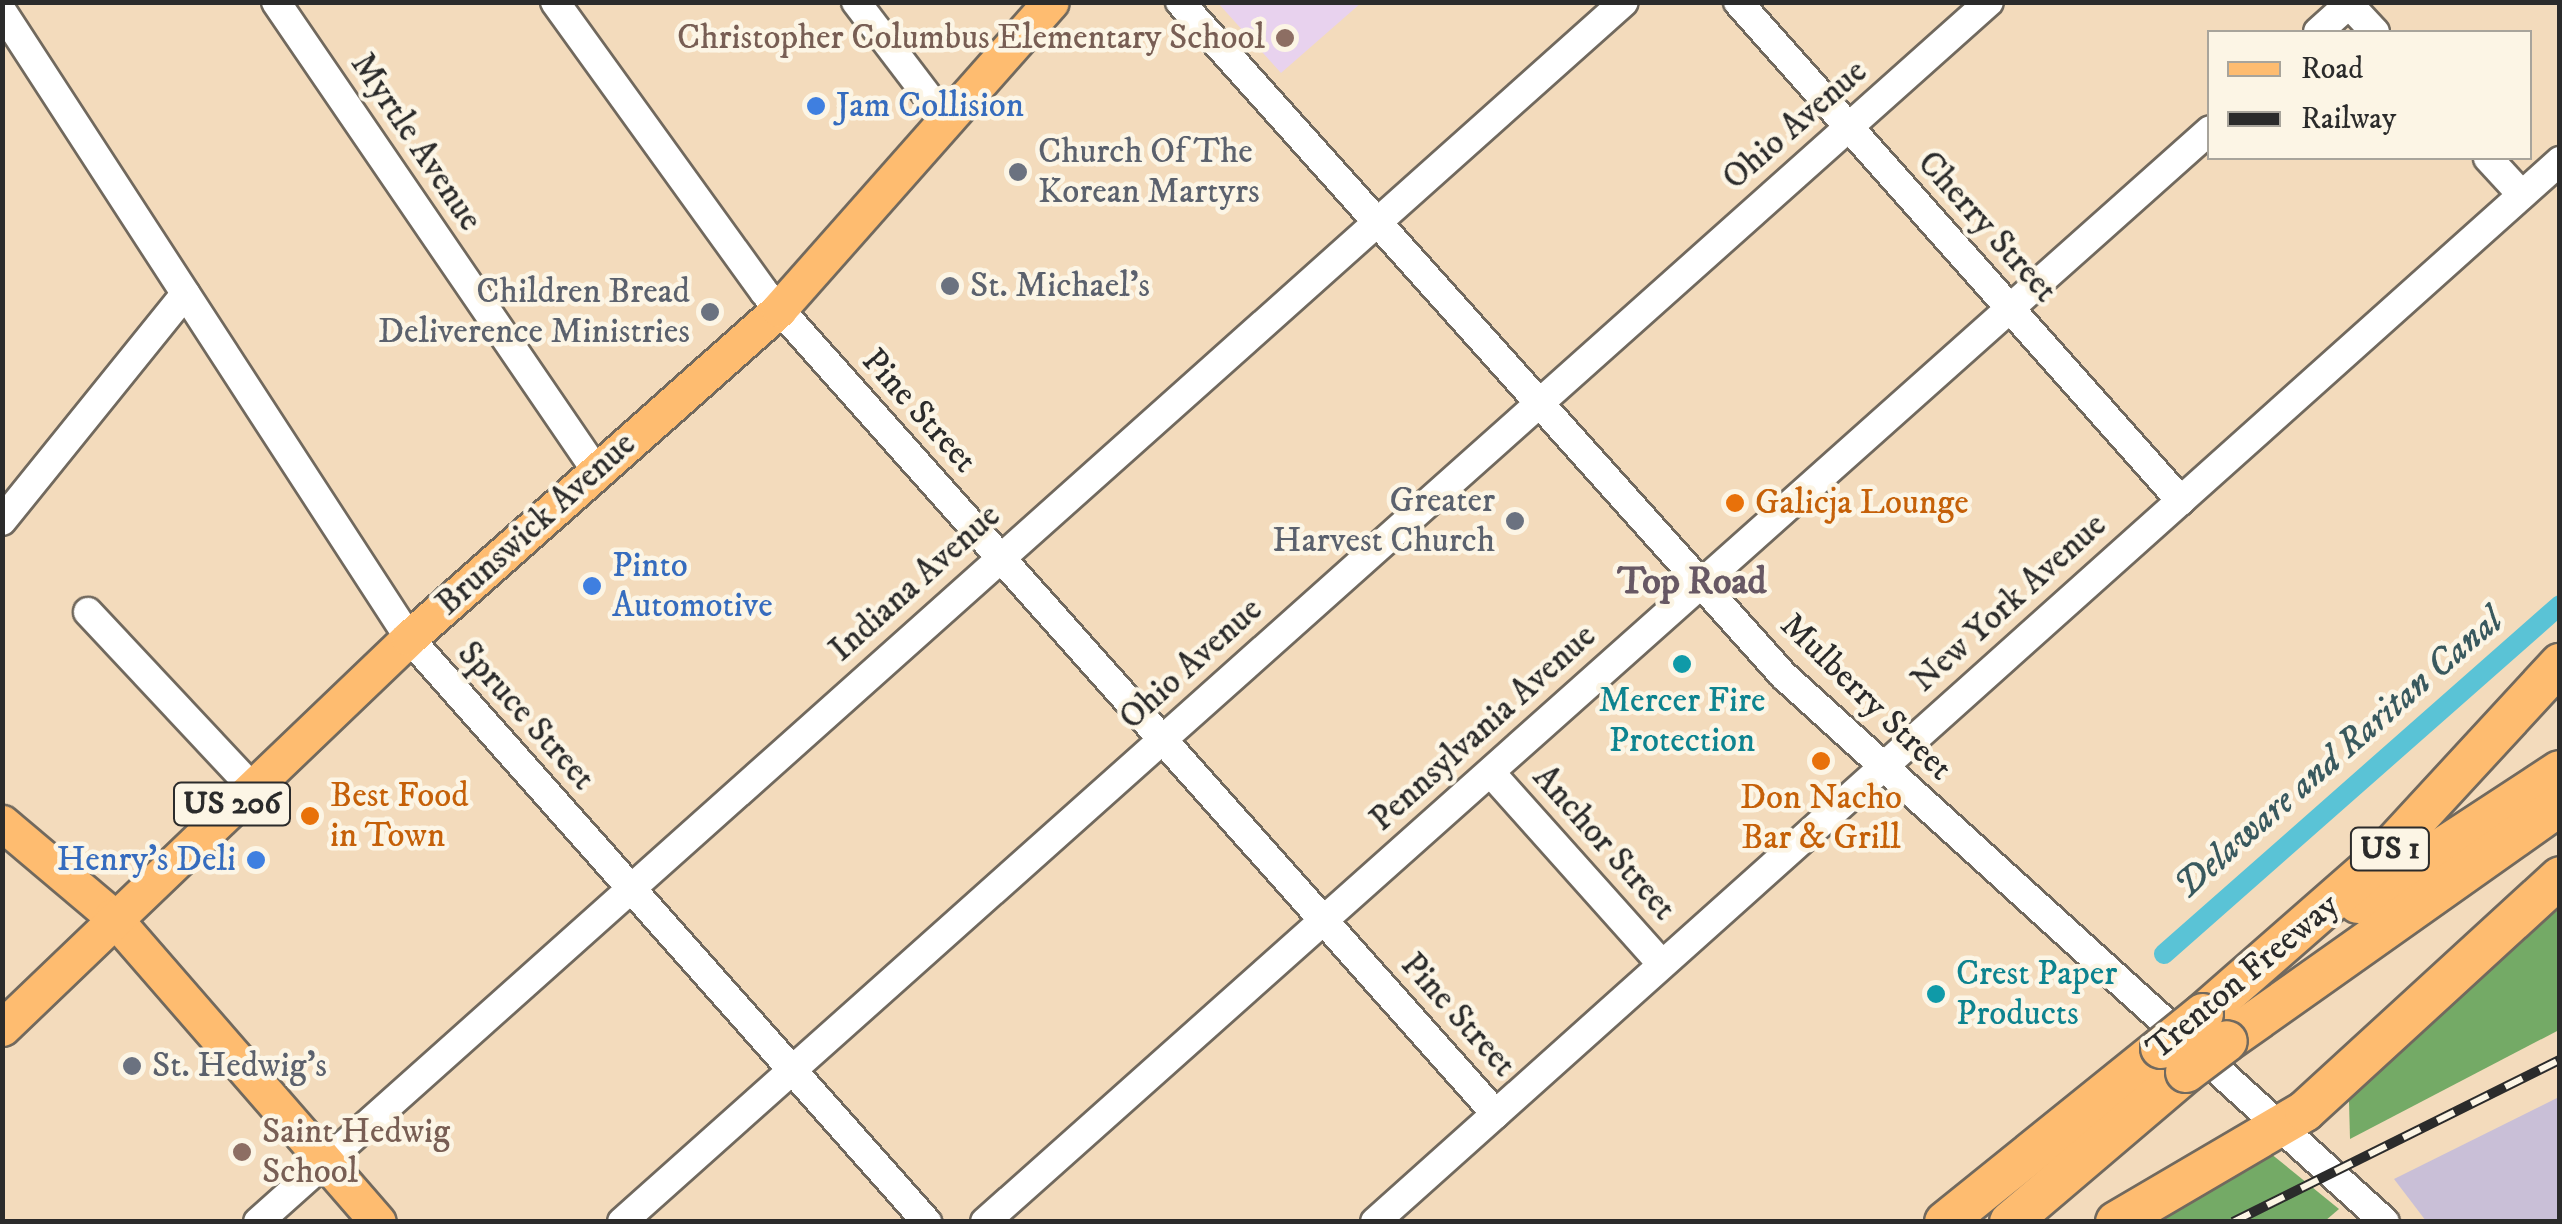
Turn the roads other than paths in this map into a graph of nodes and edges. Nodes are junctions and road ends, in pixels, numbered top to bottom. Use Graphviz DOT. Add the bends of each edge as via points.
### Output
graph roads {
  1 [pos="276,2"];
  2 [pos="554,2"];
  3 [pos="856,2"];
  4 [pos="1050,2"];
  5 [pos="1180,2"];
  6 [pos="1624,2"];
  7 [pos="1738,2"];
  8 [pos="1989,2"];
  9 [pos="2348,3"];
  10 [pos="2,10"];
  11 [pos="2320,30"];
  12 [pos="2373,30"];
  13 [pos="946,120"];
  14 [pos="1850,128"];
  15 [pos="2207,133"];
  16 [pos="2490,160"];
  17 [pos="2560,161"];
  18 [pos="2522,195"];
  19 [pos="1376,223"];
  20 [pos="185,294"];
  21 [pos="2008,306"];
  22 [pos="779,309"];
  23 [pos="1538,403"];
  24 [pos="597,472"];
  25 [pos="2181,501"];
  26 [pos="2,521"];
  27 [pos="1000,558"];
  28 [pos="1699,584"];
  29 [pos="88,612"];
  30 [pos="409,638"];
  31 [pos="2560,664"];
  32 [pos="1163,740"];
  33 [pos="1883,766"];
  34 [pos="2560,771"];
  35 [pos="1490,773"];
  36 [pos="250,786"];
  37 [pos="2560,805"];
  38 [pos="2,823"];
  39 [pos="2560,877"];
  40 [pos="630,888"];
  41 [pos="112,916"];
  42 [pos="1324,921"];
  43 [pos="2280,951"];
  44 [pos="1662,964"];
  45 [pos="2,1028"];
  46 [pos="2215,1028"];
  47 [pos="2174,1060"];
  48 [pos="793,1069"];
  49 [pos="1496,1114"];
  50 [pos="2282,1120"];
  51 [pos="325,1162"];
  52 [pos="258,1222"];
  53 [pos="378,1222"];
  54 [pos="622,1222"];
  55 [pos="927,1222"];
  56 [pos="985,1222"];
  57 [pos="1375,1222"];
  58 [pos="1945,1222"];
  59 [pos="2010,1222"];
  60 [pos="2116,1222"];
  61 [pos="2385,1222"];
  1 -- 24 [label="street, Myrtle Avenue"];
  2 -- 22 [label="street, Pine Street"];
  3 -- 13 [label="street"];
  4 -- 13 [label="main road, Brunswick Avenue / US 206"];
  5 -- 19 [label="street, Mulberry Street"];
  6 -- 19 [label="street, Indiana Avenue"];
  7 -- 14 [label="street, Cherry Street"];
  8 -- 14 [label="street, Ohio Avenue"];
  9 -- 11 [label="street"];
  9 -- 12 [label="street"];
  10 -- 20 [label="street, Spruce Street"];
  13 -- 22 [label="main road, Brunswick Avenue / US 206"];
  14 -- 21 [label="street, Cherry Street"];
  14 -- 23 [label="street, Ohio Avenue"];
  15 -- 21 [label="street, Pennsylvania Avenue"];
  16 -- 18 [label="street"];
  17 -- 18 [label="street, New York Avenue"];
  18 -- 25 [label="street, New York Avenue"];
  19 -- 23 [label="street, Mulberry Street"];
  19 -- 27 [label="street, Indiana Avenue"];
  20 -- 26 [label="street"];
  20 -- 30 [label="street, Spruce Street"];
  21 -- 25 [label="street, Cherry Street"];
  21 -- 28 [label="street, Pennsylvania Avenue"];
  22 -- 24 [label="main road, Brunswick Avenue / US 206"];
  22 -- 27 [label="street, Pine Street"];
  23 -- 28 [label="street, Mulberry Street"];
  23 -- 32 [label="street, Ohio Avenue"];
  24 -- 30 [label="main road, Brunswick Avenue / US 206"];
  25 -- 33 [label="street, New York Avenue"];
  27 -- 32 [label="street, Pine Street"];
  27 -- 40 [label="street, Indiana Avenue"];
  28 -- 33 [label="street, Mulberry Street"];
  28 -- 35 [label="street, Pennsylvania Avenue"];
  29 -- 36 [label="street"];
  30 -- 36 [label="main road, Brunswick Avenue / US 206"];
  30 -- 40 [label="street, Spruce Street"];
  31 -- 43 [label="highway, Trenton Freeway / US 1" via="2392,846"];
  32 -- 42 [label="street, Pine Street"];
  32 -- 48 [label="street, Ohio Avenue"];
  33 -- 44 [label="street, New York Avenue"];
  33 -- 50 [label="street, Mulberry Street"];
  34 -- 43 [label="highway"];
  35 -- 42 [label="street, Pennsylvania Avenue"];
  35 -- 44 [label="street, Anchor Street"];
  36 -- 41 [label="main road, Brunswick Avenue / US 206"];
  37 -- 46 [label="highway, Trenton Freeway / US 1"];
  38 -- 41 [label="main road"];
  39 -- 50 [label="highway" via="2320,1098"];
  40 -- 48 [label="street, Spruce Street"];
  40 -- 51 [label="street, Indiana Avenue"];
  41 -- 45 [label="main road, Brunswick Avenue / US 206"];
  41 -- 51 [label="main road"];
  42 -- 49 [label="street, Pine Street"];
  42 -- 56 [label="street, Pennsylvania Avenue"];
  43 -- 46 [label="highway, Trenton Freeway / US 1"];
  44 -- 49 [label="street, New York Avenue"];
  46 -- 47 [label="highway, Trenton Freeway / US 1, bridge"];
  47 -- 58 [label="highway, Trenton Freeway / US 1"];
  47 -- 59 [label="highway, Trenton Freeway / US 1"];
  48 -- 54 [label="street, Ohio Avenue"];
  48 -- 55 [label="street, Spruce Street"];
  49 -- 57 [label="street, New York Avenue"];
  50 -- 60 [label="highway"];
  50 -- 61 [label="street, Mulberry Street"];
  51 -- 52 [label="street, Indiana Avenue"];
  51 -- 53 [label="main road"];
}
